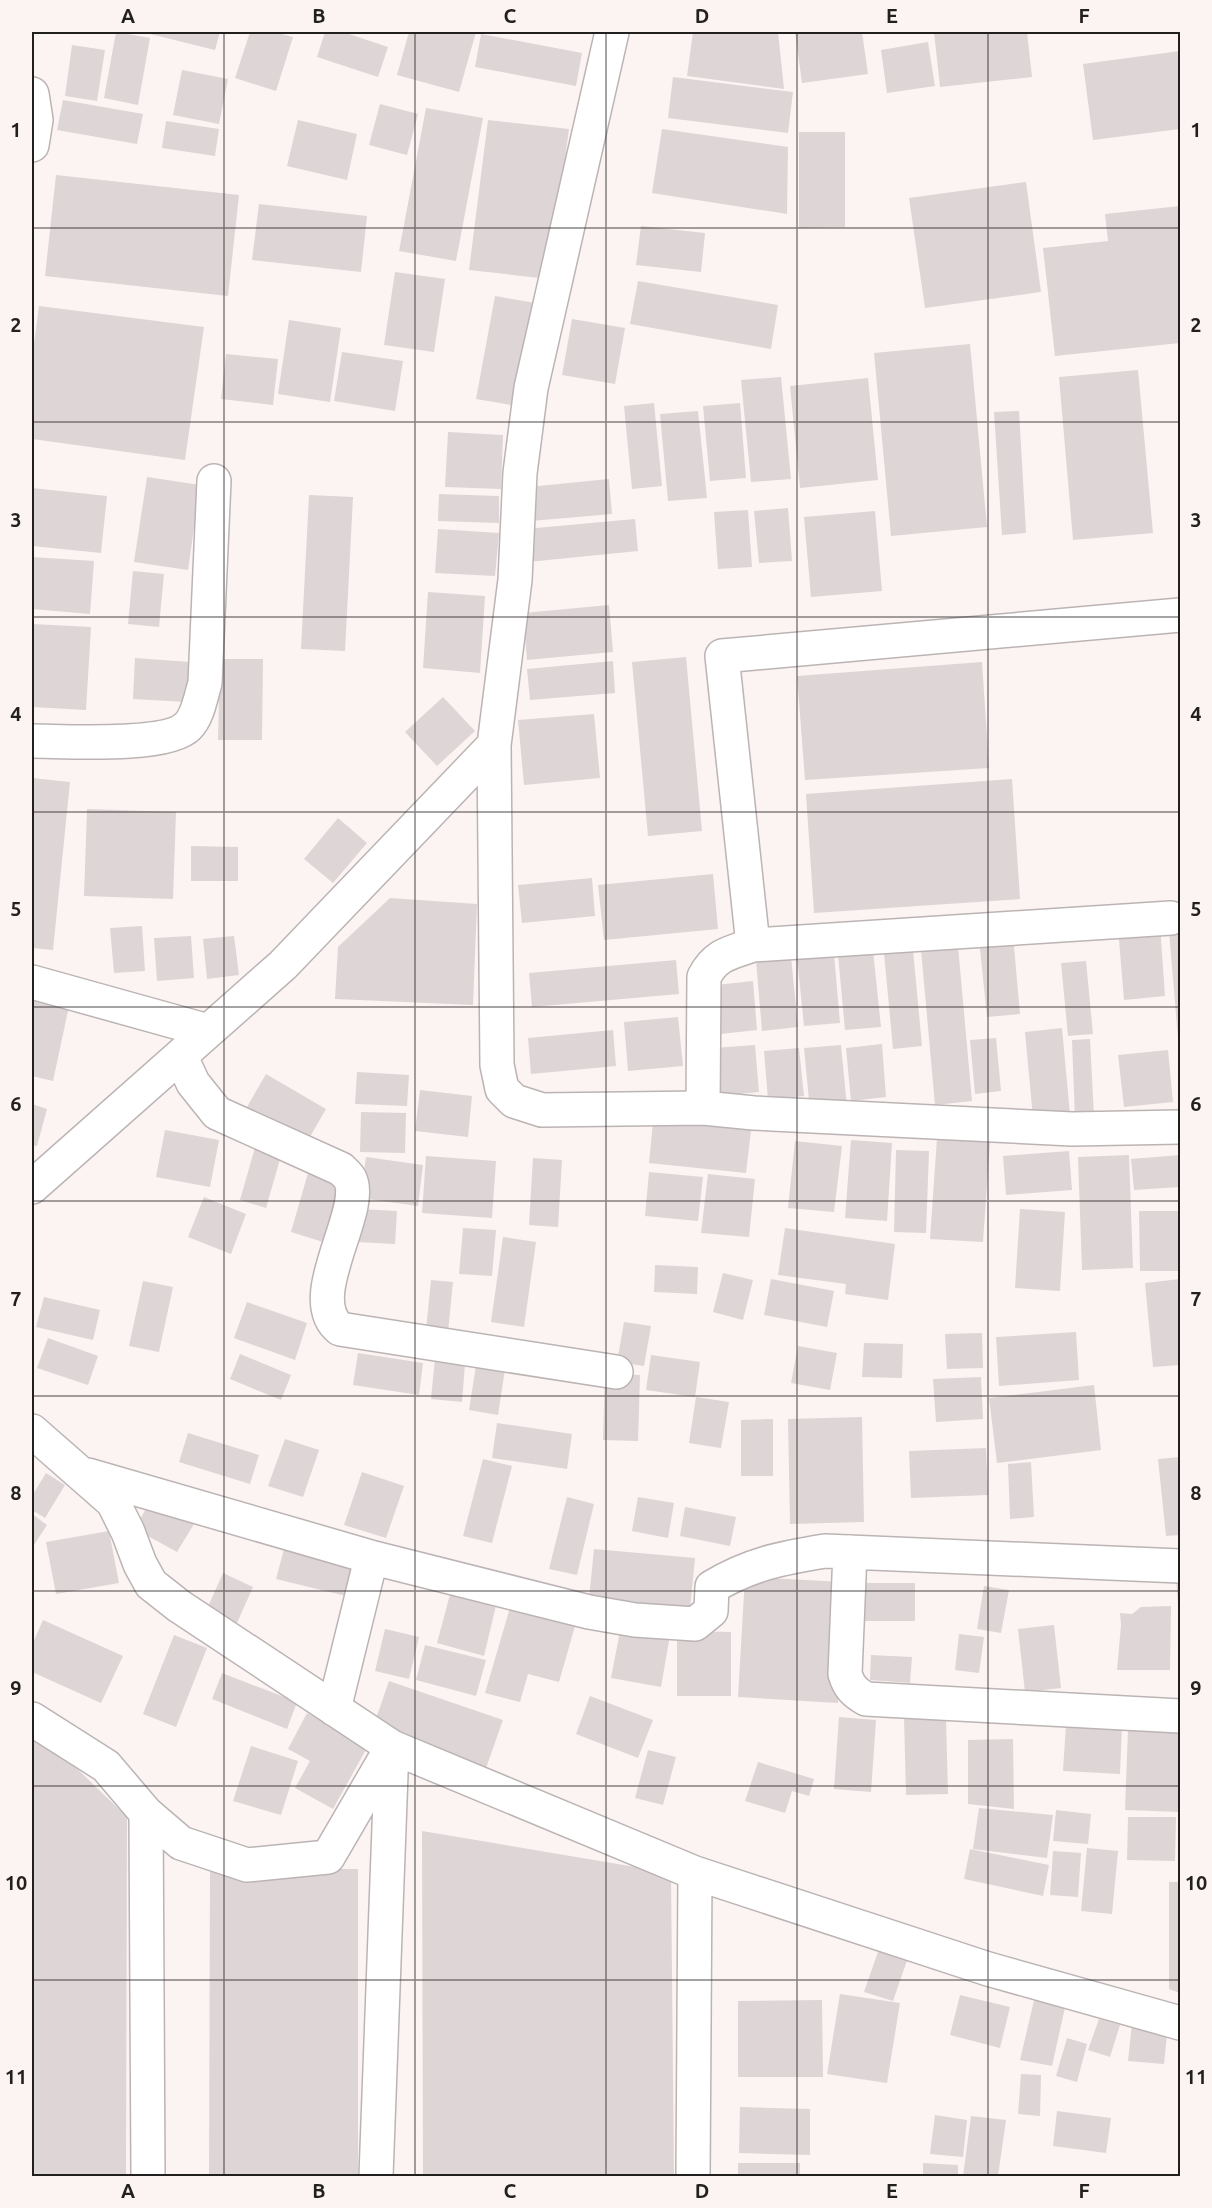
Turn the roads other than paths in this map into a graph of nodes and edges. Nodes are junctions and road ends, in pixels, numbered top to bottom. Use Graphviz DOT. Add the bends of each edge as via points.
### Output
graph roads {
  1 [pos="612,32"];
  2 [pos="32,94"];
  3 [pos="32,145"];
  4 [pos="214,481"];
  5 [pos="1180,615"];
  6 [pos="32,741"];
  7 [pos="494,745"];
  8 [pos="1171,918"];
  9 [pos="753,945"];
  10 [pos="32,982"];
  11 [pos="208,1031"];
  12 [pos="181,1057"];
  13 [pos="703,1108"];
  14 [pos="1180,1127"];
  15 [pos="32,1187"];
  16 [pos="616,1372"];
  17 [pos="32,1431"];
  18 [pos="79,1473"];
  19 [pos="850,1552"];
  20 [pos="374,1558"];
  21 [pos="1180,1566"];
  22 [pos="334,1709"];
  23 [pos="1180,1716"];
  24 [pos="32,1719"];
  25 [pos="392,1747"];
  26 [pos="146,1813"];
  27 [pos="695,1873"];
  28 [pos="1180,2023"];
  29 [pos="148,2176"];
  30 [pos="376,2176"];
  31 [pos="693,2176"];
  1 -- 7 [label="street" via="531,388 520,473 515,580"];
  2 -- 3 [label="street" via="36,120"];
  4 -- 6 [label="street" via="205,683 189,726 168,737 128,741"];
  5 -- 9 [label="street" via="722,656"];
  7 -- 11 [label="street" via="283,965"];
  7 -- 13 [label="street" via="497,1065 502,1089 514,1101 542,1110"];
  8 -- 9 [label="street"];
  9 -- 13 [label="street" via="711,964 704,977"];
  10 -- 11 [label="street"];
  11 -- 12 [label="street"];
  12 -- 15 [label="street"];
  12 -- 16 [label="street" via="193,1083 217,1113 341,1169 351,1180 352,1197 328,1292 327,1311 340,1329"];
  13 -- 14 [label="street" via="1072,1129"];
  17 -- 18 [label="street"];
  18 -- 20 [label="street"];
  18 -- 22 [label="street" via="113,1502 151,1584"];
  19 -- 20 [label="street" via="825,1551 771,1560 732,1575 712,1587 711,1611 695,1624 589,1612"];
  19 -- 21 [label="street"];
  19 -- 23 [label="street" via="845,1674 848,1685 866,1699"];
  20 -- 22 [label="street"];
  22 -- 25 [label="street"];
  24 -- 26 [label="street" via="106,1766"];
  25 -- 26 [label="street" via="328,1857 247,1864 181,1843"];
  25 -- 27 [label="street"];
  25 -- 30 [label="street"];
  26 -- 29 [label="street"];
  27 -- 28 [label="street" via="988,1969"];
  27 -- 31 [label="street"];
}
